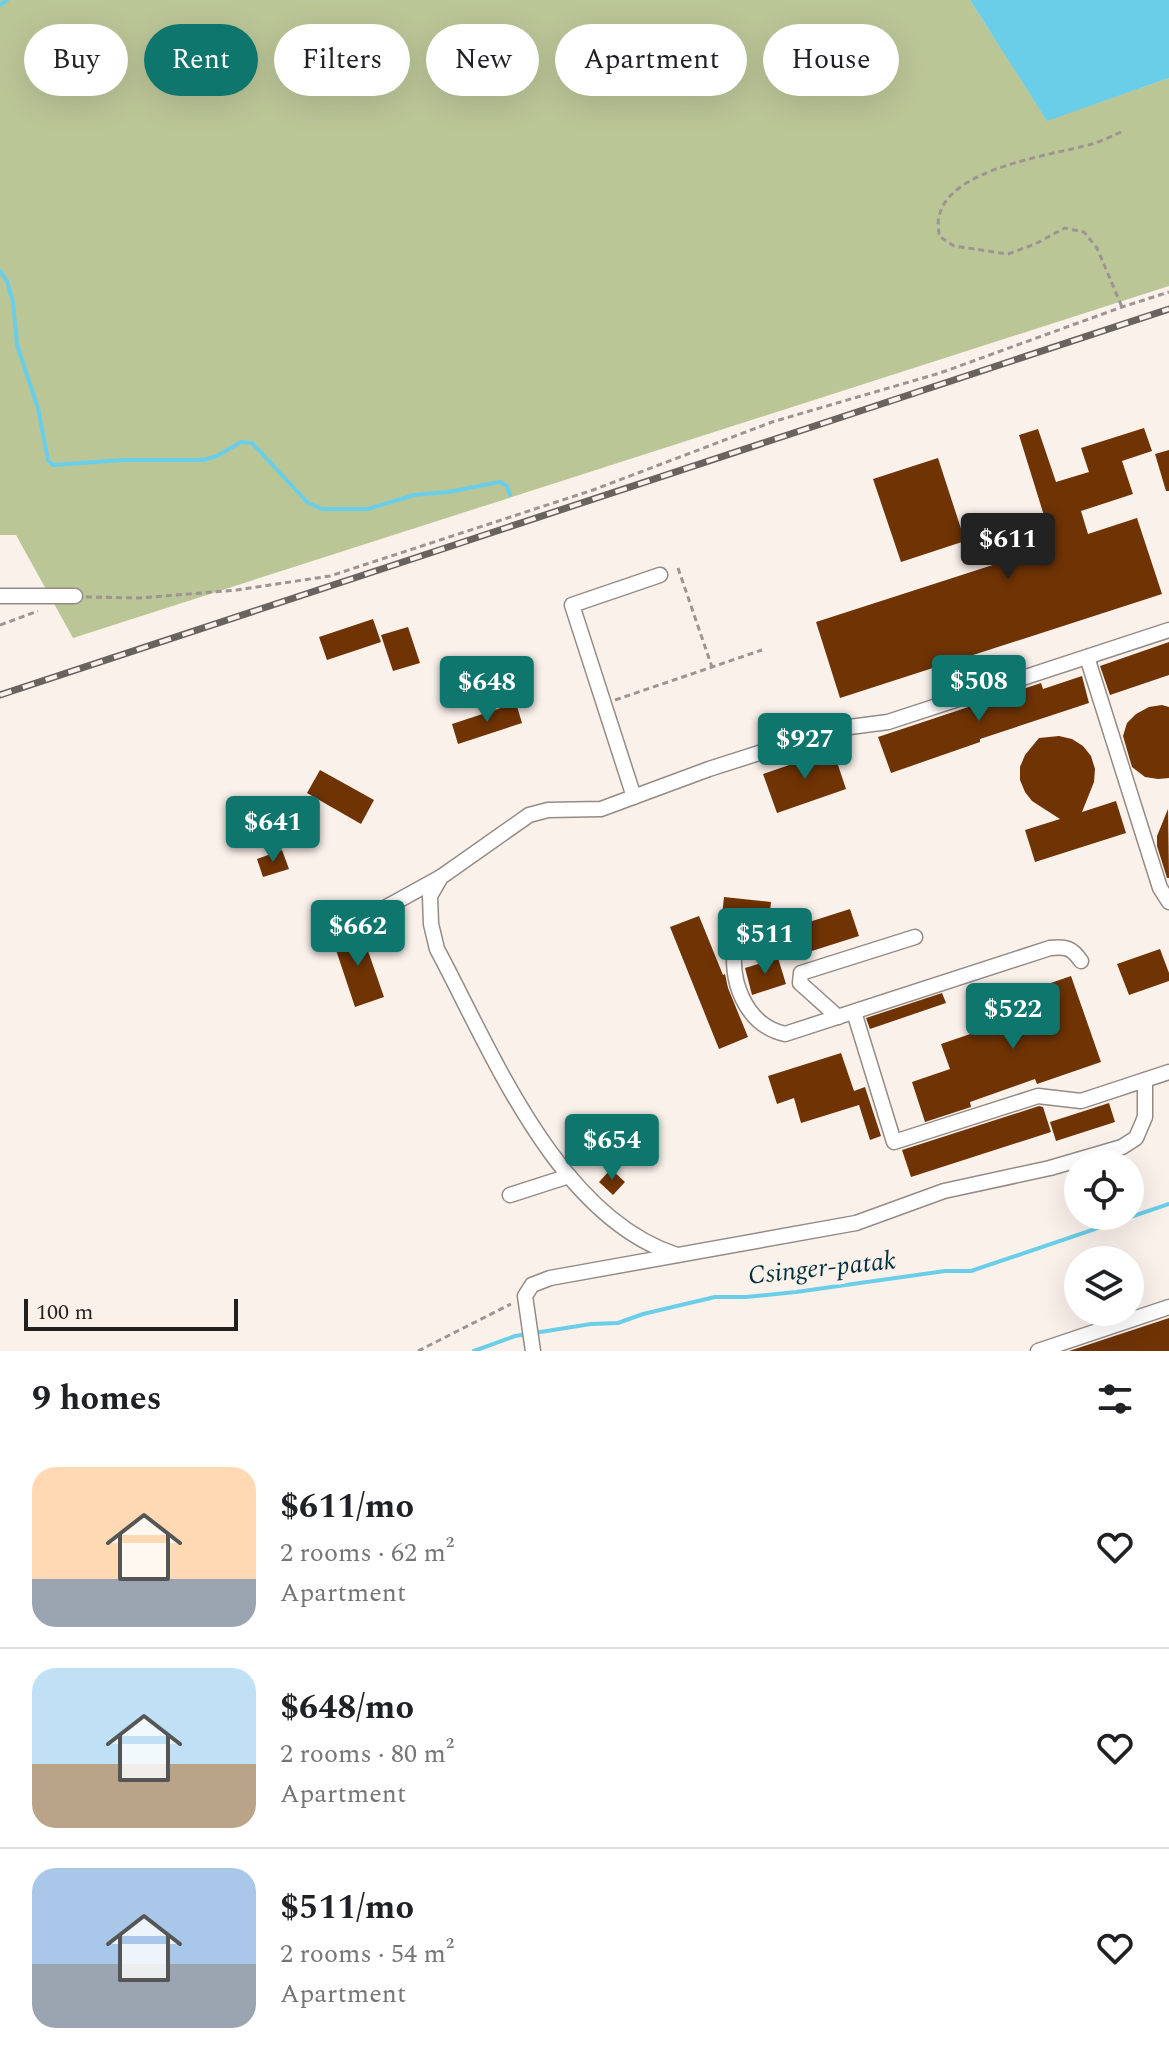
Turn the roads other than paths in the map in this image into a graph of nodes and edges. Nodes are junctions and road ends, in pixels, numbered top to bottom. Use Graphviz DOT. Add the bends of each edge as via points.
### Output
graph roads {
  1 [pos="660,575"];
  2 [pos="0,596"];
  3 [pos="75,596"];
  4 [pos="1169,630"];
  5 [pos="1087,657"];
  6 [pos="634,797"];
  7 [pos="441,877"];
  8 [pos="1169,902"];
  9 [pos="346,922"];
  10 [pos="915,937"];
  11 [pos="736,942"];
  12 [pos="1081,961"];
  13 [pos="854,1012"];
  14 [pos="838,1017"];
  15 [pos="1169,1072"];
  16 [pos="1145,1080"];
  17 [pos="569,1176"];
  18 [pos="510,1195"];
  19 [pos="677,1255"];
  20 [pos="1169,1307"];
  21 [pos="532,1348"];
  22 [pos="1038,1351"];
  1 -- 6 [label="street" via="572,605"];
  2 -- 3 [label="street"];
  4 -- 5 [label="street"];
  5 -- 6 [label="street" via="888,722 834,729"];
  5 -- 8 [label="street" via="1160,888"];
  6 -- 7 [label="street" via="601,809 529,815"];
  7 -- 9 [label="street" via="383,909"];
  7 -- 17 [label="street" via="430,896 437,949 531,1127"];
  10 -- 14 [label="street" via="801,973 800,983"];
  11 -- 14 [label="street" via="734,974 740,994 761,1025 785,1034"];
  12 -- 13 [label="street" via="1074,950 1050,948"];
  13 -- 14 [label="street"];
  13 -- 16 [label="street" via="894,1142 1038,1096 1081,1101"];
  15 -- 16 [label="street"];
  16 -- 19 [label="street" via="1145,1117 1136,1138 1122,1147 944,1191 856,1223"];
  17 -- 18 [label="street"];
  17 -- 19 [label="street" via="637,1238"];
  19 -- 21 [label="street" via="532,1285 525,1296"];
  20 -- 22 [label="street"];
}
